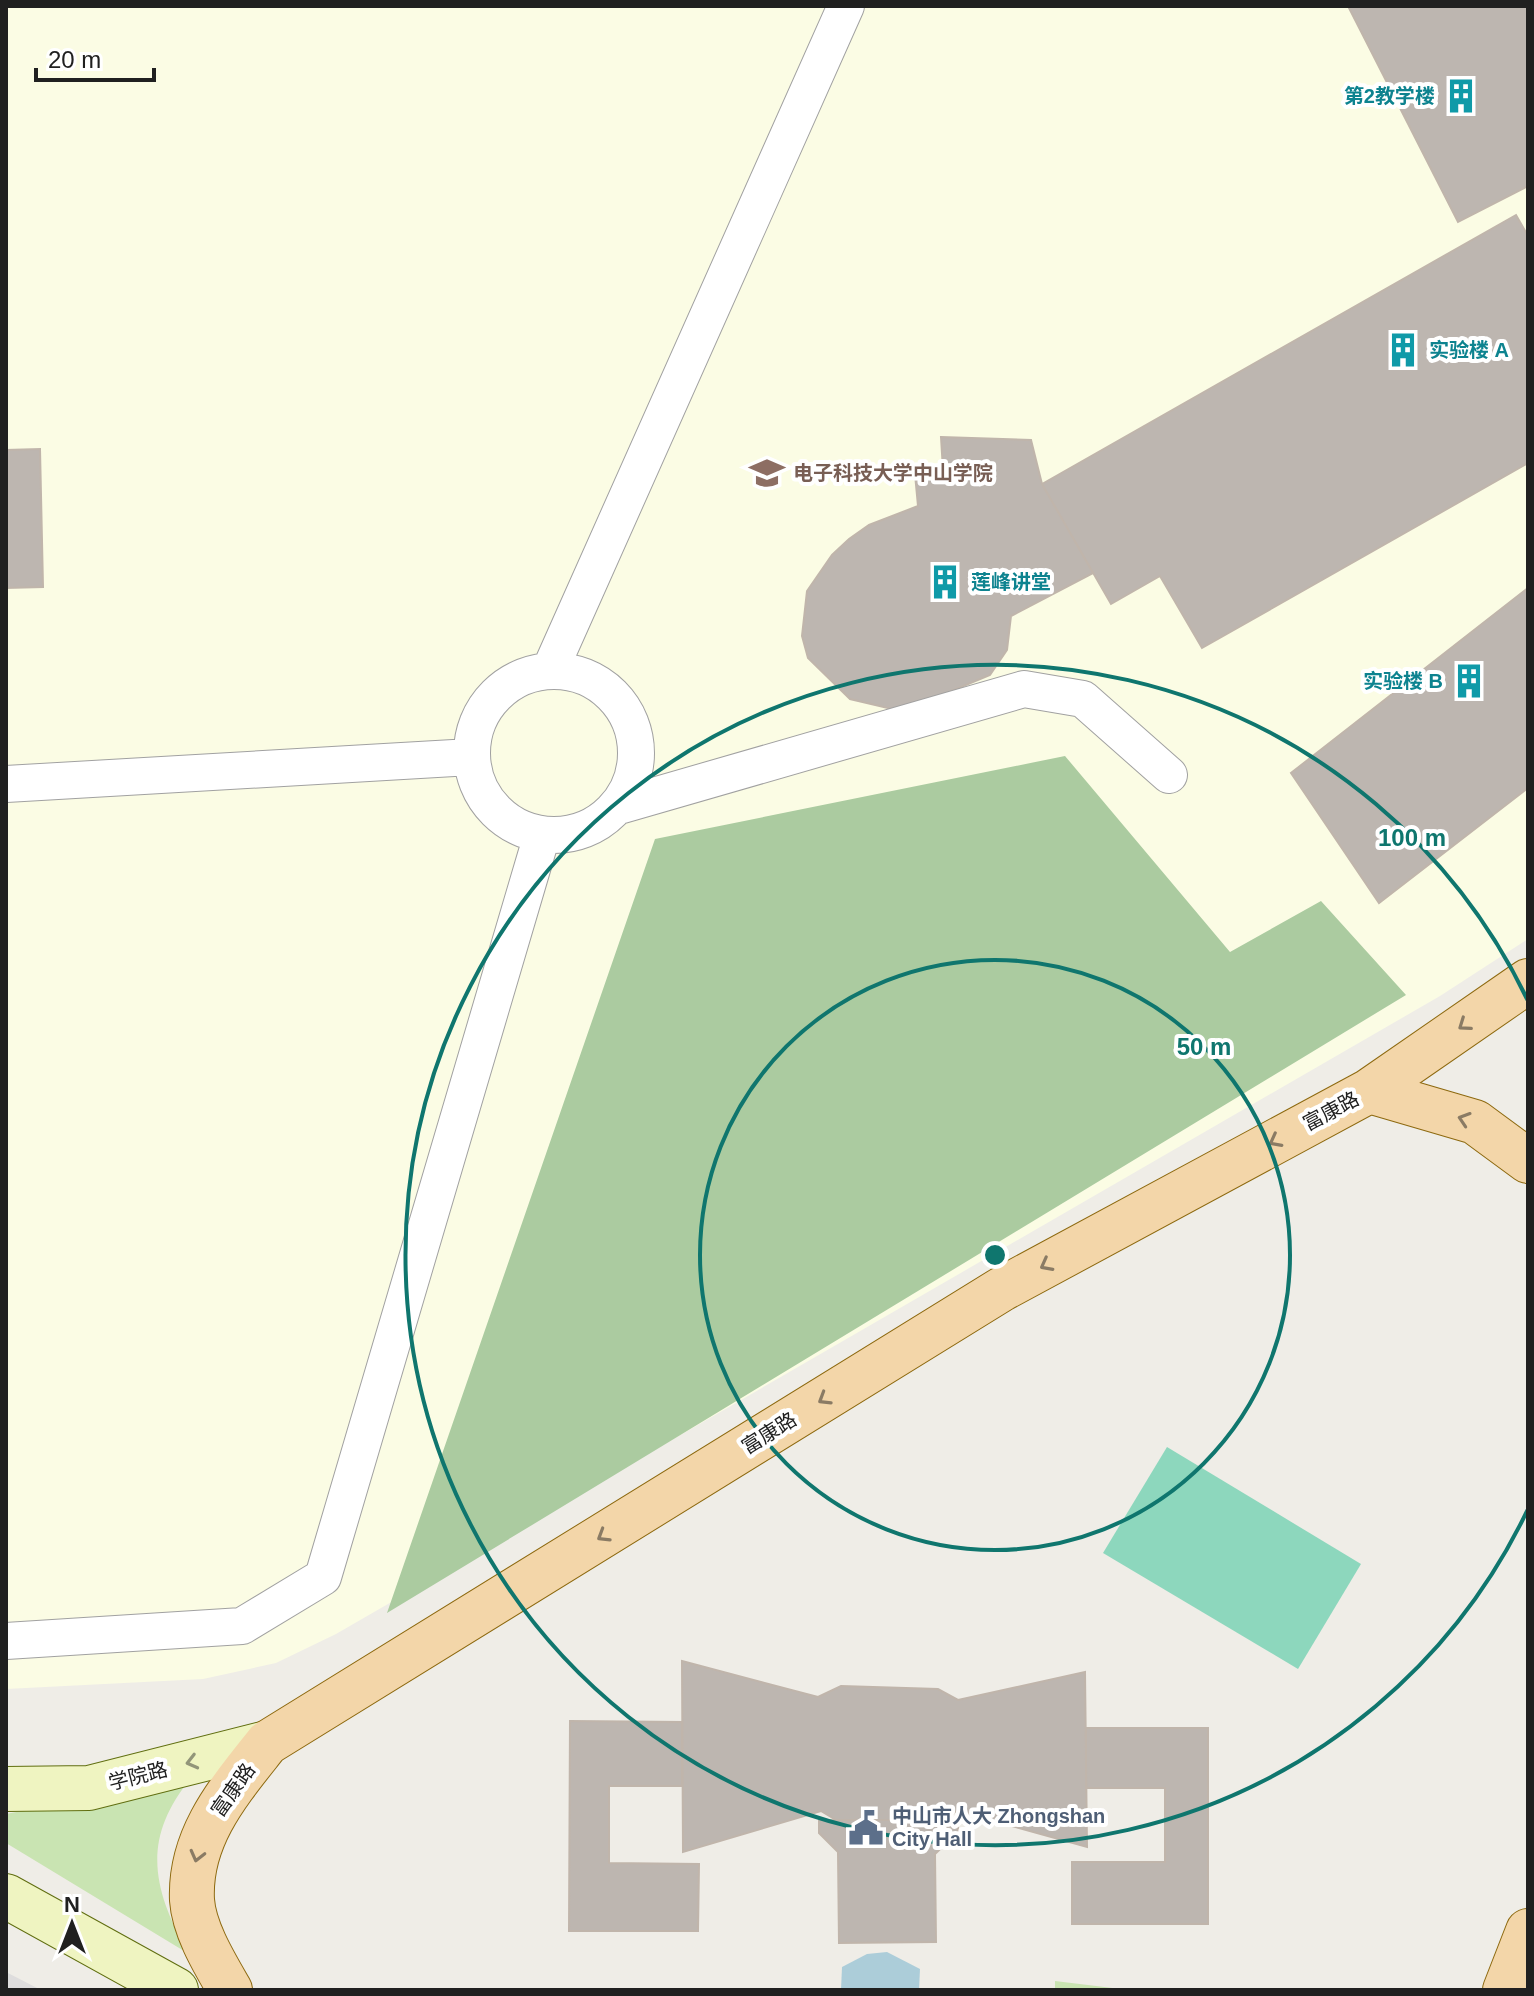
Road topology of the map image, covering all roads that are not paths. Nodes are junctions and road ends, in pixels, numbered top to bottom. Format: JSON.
{"nodes":[{"id":1,"x":846,"y":6,"type":"edge"},
{"id":2,"x":550,"y":670,"type":"junction"},
{"id":3,"x":471,"y":757,"type":"junction"},
{"id":4,"x":1169,"y":775,"type":"dead end"},
{"id":5,"x":6,"y":784,"type":"edge"},
{"id":6,"x":619,"y":806,"type":"junction"},
{"id":7,"x":542,"y":835,"type":"junction"},
{"id":8,"x":1528,"y":981,"type":"edge"},
{"id":9,"x":1369,"y":1091,"type":"junction"},
{"id":10,"x":1528,"y":1161,"type":"edge"},
{"id":11,"x":6,"y":1641,"type":"edge"},
{"id":12,"x":267,"y":1743,"type":"junction"},
{"id":13,"x":6,"y":1789,"type":"edge"},
{"id":14,"x":6,"y":1896,"type":"edge"},
{"id":15,"x":1528,"y":1931,"type":"edge"},
{"id":16,"x":1508,"y":1989,"type":"edge"},
{"id":17,"x":176,"y":1990,"type":"edge"},
{"id":18,"x":230,"y":1990,"type":"edge"}],
"edges":[{"from":1,"to":2,"type":"street"},
{"from":2,"to":3,"type":"street"},
{"from":2,"to":6,"type":"street"},
{"from":3,"to":5,"type":"street"},
{"from":3,"to":7,"type":"street"},
{"from":4,"to":6,"type":"street"},
{"from":6,"to":7,"type":"street"},
{"from":7,"to":11,"type":"street"},
{"from":8,"to":9,"type":"main road","one_way":true},
{"from":10,"to":9,"type":"main road","name":"富康路","one_way":true},
{"from":9,"to":12,"type":"main road","name":"富康路","one_way":true},
{"from":12,"to":13,"type":"main road","name":"学院路","one_way":true},
{"from":12,"to":18,"type":"main road","name":"富康路","one_way":true},
{"from":14,"to":17,"type":"main road"},
{"from":15,"to":16,"type":"main road"}]}
